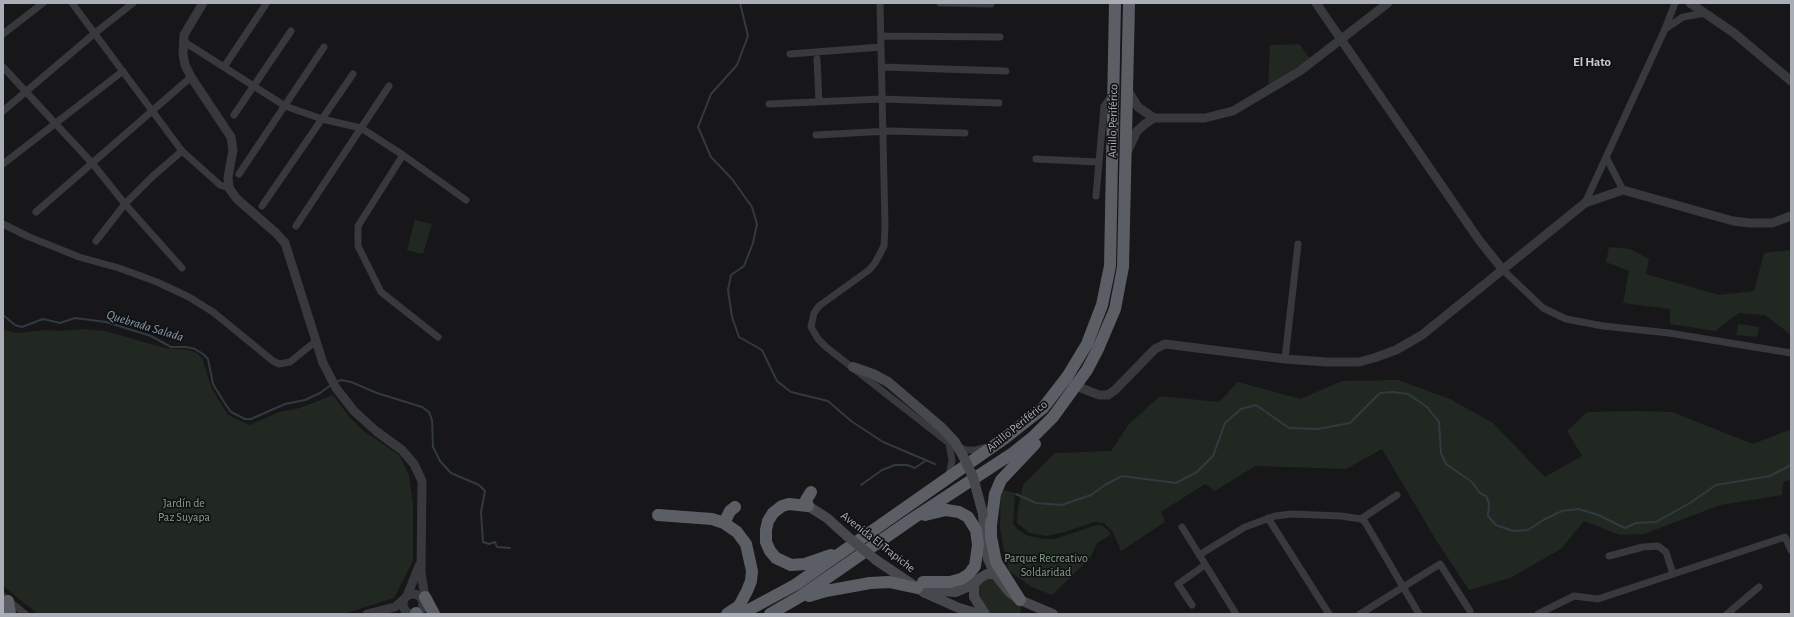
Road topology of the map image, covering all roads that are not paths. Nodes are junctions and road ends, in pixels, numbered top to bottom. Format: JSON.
{"nodes":[{"id":1,"x":43,"y":3,"type":"edge"},
{"id":2,"x":72,"y":3,"type":"edge"},
{"id":3,"x":133,"y":3,"type":"edge"},
{"id":4,"x":203,"y":3,"type":"edge"},
{"id":5,"x":880,"y":3,"type":"edge"},
{"id":6,"x":940,"y":3,"type":"edge"},
{"id":7,"x":1115,"y":3,"type":"edge"},
{"id":8,"x":1129,"y":3,"type":"edge"},
{"id":9,"x":1316,"y":3,"type":"edge"},
{"id":10,"x":1388,"y":3,"type":"edge"},
{"id":11,"x":1675,"y":3,"type":"edge"},
{"id":12,"x":1690,"y":3,"type":"edge"},
{"id":13,"x":266,"y":4,"type":"edge"},
{"id":14,"x":991,"y":4,"type":"edge"},
{"id":15,"x":1705,"y":13,"type":"junction"},
{"id":16,"x":1665,"y":29,"type":"junction"},
{"id":17,"x":291,"y":31,"type":"dead end"},
{"id":18,"x":95,"y":33,"type":"junction"},
{"id":19,"x":3,"y":34,"type":"edge"},
{"id":20,"x":881,"y":36,"type":"junction"},
{"id":21,"x":1000,"y":37,"type":"dead end"},
{"id":22,"x":1342,"y":39,"type":"junction"},
{"id":23,"x":183,"y":40,"type":"junction"},
{"id":24,"x":324,"y":47,"type":"dead end"},
{"id":25,"x":881,"y":47,"type":"junction"},
{"id":26,"x":198,"y":51,"type":"junction"},
{"id":27,"x":183,"y":54,"type":"junction"},
{"id":28,"x":790,"y":54,"type":"dead end"},
{"id":29,"x":817,"y":59,"type":"dead end"},
{"id":30,"x":881,"y":66,"type":"junction"},
{"id":31,"x":3,"y":67,"type":"edge"},
{"id":32,"x":224,"y":67,"type":"junction"},
{"id":33,"x":123,"y":71,"type":"junction"},
{"id":34,"x":1006,"y":71,"type":"dead end"},
{"id":35,"x":353,"y":74,"type":"dead end"},
{"id":36,"x":191,"y":77,"type":"junction"},
{"id":37,"x":1791,"y":80,"type":"edge"},
{"id":38,"x":253,"y":85,"type":"junction"},
{"id":39,"x":389,"y":86,"type":"dead end"},
{"id":40,"x":1128,"y":91,"type":"junction"},
{"id":41,"x":26,"y":92,"type":"junction"},
{"id":42,"x":1113,"y":93,"type":"junction"},
{"id":43,"x":881,"y":99,"type":"junction"},
{"id":44,"x":819,"y":101,"type":"junction"},
{"id":45,"x":999,"y":103,"type":"dead end"},
{"id":46,"x":769,"y":104,"type":"dead end"},
{"id":47,"x":285,"y":106,"type":"junction"},
{"id":48,"x":3,"y":111,"type":"edge"},
{"id":49,"x":153,"y":111,"type":"junction"},
{"id":50,"x":234,"y":116,"type":"dead end"},
{"id":51,"x":1154,"y":118,"type":"junction"},
{"id":52,"x":322,"y":119,"type":"junction"},
{"id":53,"x":55,"y":124,"type":"junction"},
{"id":54,"x":361,"y":128,"type":"junction"},
{"id":55,"x":883,"y":131,"type":"junction"},
{"id":56,"x":965,"y":133,"type":"dead end"},
{"id":57,"x":816,"y":135,"type":"dead end"},
{"id":58,"x":182,"y":151,"type":"junction"},
{"id":59,"x":403,"y":155,"type":"junction"},
{"id":60,"x":1606,"y":157,"type":"junction"},
{"id":61,"x":1036,"y":159,"type":"dead end"},
{"id":62,"x":1126,"y":161,"type":"junction"},
{"id":63,"x":1098,"y":162,"type":"junction"},
{"id":64,"x":92,"y":163,"type":"junction"},
{"id":65,"x":3,"y":164,"type":"edge"},
{"id":66,"x":239,"y":174,"type":"dead end"},
{"id":67,"x":229,"y":188,"type":"junction"},
{"id":68,"x":1623,"y":190,"type":"junction"},
{"id":69,"x":1096,"y":196,"type":"dead end"},
{"id":70,"x":466,"y":200,"type":"dead end"},
{"id":71,"x":1585,"y":203,"type":"junction"},
{"id":72,"x":125,"y":204,"type":"junction"},
{"id":73,"x":262,"y":206,"type":"dead end"},
{"id":74,"x":36,"y":212,"type":"dead end"},
{"id":75,"x":1791,"y":216,"type":"edge"},
{"id":76,"x":3,"y":224,"type":"edge"},
{"id":77,"x":296,"y":226,"type":"dead end"},
{"id":78,"x":96,"y":241,"type":"dead end"},
{"id":79,"x":1298,"y":244,"type":"dead end"},
{"id":80,"x":182,"y":268,"type":"dead end"},
{"id":81,"x":1503,"y":270,"type":"junction"},
{"id":82,"x":438,"y":336,"type":"dead end"},
{"id":83,"x":316,"y":340,"type":"junction"},
{"id":84,"x":1791,"y":353,"type":"edge"},
{"id":85,"x":1285,"y":359,"type":"junction"},
{"id":86,"x":853,"y":367,"type":"junction"},
{"id":87,"x":1073,"y":391,"type":"junction"},
{"id":88,"x":949,"y":443,"type":"junction"},
{"id":89,"x":996,"y":445,"type":"junction"},
{"id":90,"x":948,"y":478,"type":"junction"},
{"id":91,"x":811,"y":492,"type":"dead end"},
{"id":92,"x":1397,"y":495,"type":"dead end"},
{"id":93,"x":808,"y":506,"type":"junction"},
{"id":94,"x":735,"y":507,"type":"dead end"},
{"id":95,"x":658,"y":515,"type":"dead end"},
{"id":96,"x":1268,"y":518,"type":"junction"},
{"id":97,"x":1361,"y":519,"type":"junction"},
{"id":98,"x":912,"y":520,"type":"junction"},
{"id":99,"x":724,"y":523,"type":"junction"},
{"id":100,"x":1182,"y":527,"type":"dead end"},
{"id":101,"x":1788,"y":537,"type":"edge"},
{"id":102,"x":845,"y":550,"type":"junction"},
{"id":103,"x":1791,"y":550,"type":"edge"},
{"id":104,"x":1199,"y":555,"type":"junction"},
{"id":105,"x":1609,"y":556,"type":"dead end"},
{"id":106,"x":421,"y":561,"type":"junction"},
{"id":107,"x":1205,"y":565,"type":"junction"},
{"id":108,"x":995,"y":574,"type":"junction"},
{"id":109,"x":1673,"y":574,"type":"junction"},
{"id":110,"x":974,"y":584,"type":"junction"},
{"id":111,"x":920,"y":585,"type":"junction"},
{"id":112,"x":412,"y":586,"type":"junction"},
{"id":113,"x":1403,"y":587,"type":"junction"},
{"id":114,"x":1759,"y":587,"type":"dead end"},
{"id":115,"x":424,"y":596,"type":"junction"},
{"id":116,"x":405,"y":598,"type":"junction"},
{"id":117,"x":5,"y":599,"type":"edge"},
{"id":118,"x":792,"y":602,"type":"junction"},
{"id":119,"x":1192,"y":604,"type":"dead end"},
{"id":120,"x":1024,"y":606,"type":"edge"},
{"id":121,"x":1470,"y":611,"type":"dead end"},
{"id":122,"x":414,"y":613,"type":"edge"},
{"id":123,"x":10,"y":614,"type":"edge"},
{"id":124,"x":25,"y":614,"type":"edge"},
{"id":125,"x":368,"y":614,"type":"edge"},
{"id":126,"x":386,"y":614,"type":"edge"},
{"id":127,"x":434,"y":614,"type":"edge"},
{"id":128,"x":727,"y":614,"type":"edge"},
{"id":129,"x":741,"y":614,"type":"edge"},
{"id":130,"x":770,"y":614,"type":"edge"},
{"id":131,"x":979,"y":614,"type":"edge"},
{"id":132,"x":985,"y":614,"type":"edge"},
{"id":133,"x":1053,"y":614,"type":"edge"},
{"id":134,"x":1236,"y":614,"type":"edge"},
{"id":135,"x":1329,"y":614,"type":"edge"},
{"id":136,"x":1360,"y":614,"type":"edge"},
{"id":137,"x":1419,"y":614,"type":"edge"},
{"id":138,"x":1538,"y":614,"type":"edge"},
{"id":139,"x":1727,"y":614,"type":"edge"}],
"edges":[{"from":1,"to":19,"type":"street"},
{"from":2,"to":18,"type":"street"},
{"from":3,"to":18,"type":"street"},
{"from":4,"to":23,"type":"street"},
{"from":5,"to":20,"type":"street"},
{"from":6,"to":14,"type":"street"},
{"from":7,"to":42,"type":"highway","name":"Anillo Periférico"},
{"from":8,"to":40,"type":"highway","name":"Anillo Periférico"},
{"from":9,"to":22,"type":"street"},
{"from":10,"to":22,"type":"street"},
{"from":11,"to":16,"type":"street"},
{"from":12,"to":15,"type":"street"},
{"from":13,"to":32,"type":"street"},
{"from":15,"to":16,"type":"street"},
{"from":15,"to":37,"type":"street"},
{"from":16,"to":60,"type":"street"},
{"from":17,"to":38,"type":"street"},
{"from":18,"to":33,"type":"street"},
{"from":18,"to":41,"type":"street"},
{"from":20,"to":21,"type":"street"},
{"from":20,"to":25,"type":"street"},
{"from":22,"to":51,"type":"street"},
{"from":22,"to":81,"type":"street"},
{"from":23,"to":26,"type":"street"},
{"from":23,"to":27,"type":"street"},
{"from":24,"to":47,"type":"street"},
{"from":25,"to":28,"type":"street"},
{"from":25,"to":30,"type":"street"},
{"from":26,"to":27,"type":"street"},
{"from":26,"to":32,"type":"street"},
{"from":27,"to":36,"type":"street"},
{"from":29,"to":44,"type":"street"},
{"from":30,"to":34,"type":"street"},
{"from":30,"to":43,"type":"street"},
{"from":31,"to":41,"type":"street"},
{"from":32,"to":38,"type":"street"},
{"from":33,"to":49,"type":"street"},
{"from":33,"to":53,"type":"street"},
{"from":35,"to":52,"type":"street"},
{"from":36,"to":49,"type":"street"},
{"from":36,"to":67,"type":"street"},
{"from":38,"to":47,"type":"street"},
{"from":38,"to":50,"type":"street"},
{"from":39,"to":54,"type":"street"},
{"from":40,"to":51,"type":"street"},
{"from":40,"to":62,"type":"highway","name":"Anillo Periférico"},
{"from":41,"to":48,"type":"street"},
{"from":41,"to":53,"type":"street"},
{"from":42,"to":63,"type":"street"},
{"from":42,"to":89,"type":"highway","name":"Anillo Periférico"},
{"from":43,"to":44,"type":"street"},
{"from":43,"to":45,"type":"street"},
{"from":43,"to":55,"type":"street"},
{"from":44,"to":46,"type":"street"},
{"from":47,"to":52,"type":"street"},
{"from":47,"to":66,"type":"street"},
{"from":49,"to":58,"type":"street"},
{"from":49,"to":64,"type":"street"},
{"from":51,"to":62,"type":"street"},
{"from":52,"to":54,"type":"street"},
{"from":52,"to":73,"type":"street"},
{"from":53,"to":64,"type":"street"},
{"from":53,"to":65,"type":"street"},
{"from":54,"to":59,"type":"street"},
{"from":54,"to":77,"type":"street"},
{"from":55,"to":56,"type":"street"},
{"from":55,"to":57,"type":"street"},
{"from":55,"to":86,"type":"street"},
{"from":58,"to":67,"type":"street"},
{"from":58,"to":72,"type":"street"},
{"from":59,"to":70,"type":"street"},
{"from":59,"to":82,"type":"street"},
{"from":60,"to":68,"type":"street"},
{"from":60,"to":71,"type":"street"},
{"from":61,"to":63,"type":"street"},
{"from":62,"to":87,"type":"highway","name":"Anillo Periférico"},
{"from":63,"to":69,"type":"street"},
{"from":64,"to":72,"type":"street"},
{"from":64,"to":74,"type":"street"},
{"from":67,"to":83,"type":"street"},
{"from":68,"to":71,"type":"street"},
{"from":68,"to":75,"type":"street"},
{"from":71,"to":81,"type":"street"},
{"from":72,"to":78,"type":"street"},
{"from":72,"to":80,"type":"street"},
{"from":76,"to":83,"type":"street"},
{"from":79,"to":85,"type":"street"},
{"from":81,"to":84,"type":"street"},
{"from":81,"to":85,"type":"street"},
{"from":83,"to":106,"type":"street"},
{"from":85,"to":87,"type":"street"},
{"from":86,"to":88,"type":"street"},
{"from":86,"to":108,"type":"main road","bridge":true},
{"from":87,"to":98,"type":"highway","name":"Anillo Periférico"},
{"from":87,"to":120,"type":"highway"},
{"from":88,"to":89,"type":"street"},
{"from":88,"to":90,"type":"street"},
{"from":89,"to":90,"type":"highway","name":"Anillo Periférico"},
{"from":90,"to":102,"type":"highway","name":"Anillo Periférico"},
{"from":91,"to":93,"type":"highway"},
{"from":92,"to":97,"type":"street"},
{"from":93,"to":102,"type":"highway"},
{"from":93,"to":111,"type":"main road","name":"Avenida El Trapiche","bridge":true},
{"from":94,"to":99,"type":"highway"},
{"from":95,"to":99,"type":"highway"},
{"from":96,"to":97,"type":"street"},
{"from":96,"to":104,"type":"street"},
{"from":96,"to":135,"type":"street"},
{"from":97,"to":113,"type":"street"},
{"from":98,"to":111,"type":"highway"},
{"from":98,"to":118,"type":"highway","name":"Anillo Periférico"},
{"from":99,"to":128,"type":"highway"},
{"from":100,"to":104,"type":"street"},
{"from":101,"to":103,"type":"street"},
{"from":101,"to":109,"type":"street"},
{"from":102,"to":129,"type":"highway","name":"Anillo Periférico"},
{"from":104,"to":107,"type":"street"},
{"from":105,"to":109,"type":"street"},
{"from":106,"to":112,"type":"street"},
{"from":106,"to":115,"type":"street"},
{"from":107,"to":119,"type":"street"},
{"from":107,"to":134,"type":"street"},
{"from":108,"to":110,"type":"main road"},
{"from":108,"to":120,"type":"main road"},
{"from":109,"to":138,"type":"street"},
{"from":110,"to":111,"type":"main road"},
{"from":110,"to":132,"type":"main road"},
{"from":111,"to":118,"type":"highway"},
{"from":111,"to":131,"type":"main road","name":"Avenida El Trapiche"},
{"from":112,"to":115,"type":"street"},
{"from":112,"to":116,"type":"street"},
{"from":113,"to":121,"type":"street"},
{"from":113,"to":136,"type":"street"},
{"from":113,"to":137,"type":"street"},
{"from":114,"to":139,"type":"street"},
{"from":115,"to":116,"type":"street"},
{"from":115,"to":122,"type":"street"},
{"from":115,"to":127,"type":"highway"},
{"from":116,"to":122,"type":"street"},
{"from":116,"to":125,"type":"street"},
{"from":117,"to":123,"type":"highway"},
{"from":117,"to":124,"type":"street"},
{"from":118,"to":130,"type":"highway","name":"Anillo Periférico"},
{"from":120,"to":133,"type":"main road"},
{"from":122,"to":126,"type":"street"}]}
